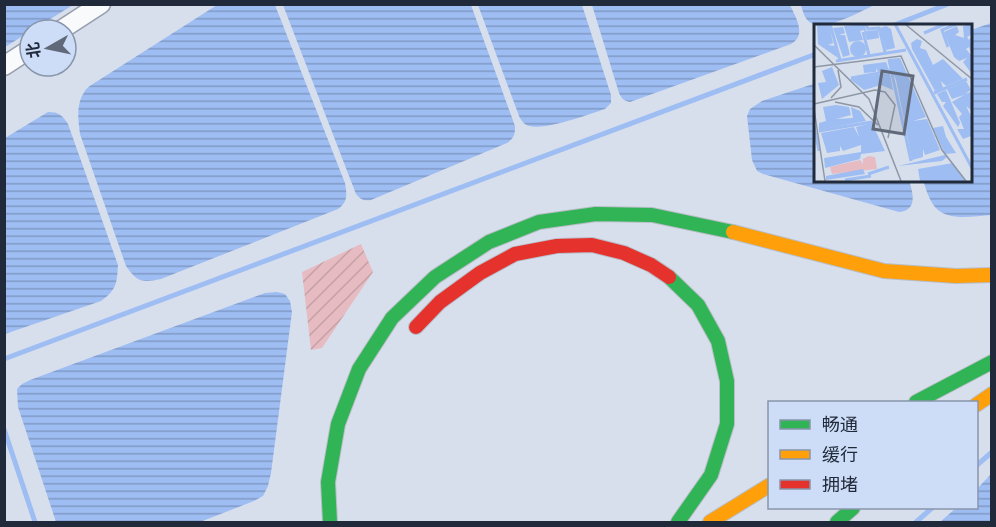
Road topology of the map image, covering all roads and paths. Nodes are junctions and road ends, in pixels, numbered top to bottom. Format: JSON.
{"nodes":[{"id":1,"x":101,"y":4,"type":"edge"},
{"id":2,"x":78,"y":19,"type":"edge"},
{"id":3,"x":18,"y":57,"type":"edge"},
{"id":4,"x":4,"y":66,"type":"edge"},
{"id":5,"x":992,"y":275,"type":"edge"},
{"id":6,"x":410,"y":333,"type":"dead end"},
{"id":7,"x":992,"y":362,"type":"edge"},
{"id":8,"x":992,"y":382,"type":"edge"},
{"id":9,"x":992,"y":394,"type":"edge"},
{"id":10,"x":974,"y":399,"type":"edge"},
{"id":11,"x":918,"y":401,"type":"edge"},
{"id":12,"x":768,"y":486,"type":"edge"},
{"id":13,"x":768,"y":502,"type":"edge"},
{"id":14,"x":851,"y":509,"type":"edge"},
{"id":15,"x":330,"y":522,"type":"edge"},
{"id":16,"x":678,"y":522,"type":"edge"},
{"id":17,"x":710,"y":522,"type":"edge"},
{"id":18,"x":734,"y":522,"type":"edge"},
{"id":19,"x":837,"y":522,"type":"edge"}],
"edges":[{"from":1,"to":2,"type":"street"},
{"from":3,"to":4,"type":"street"},
{"from":5,"to":15,"type":"highway"},
{"from":6,"to":16,"type":"highway"},
{"from":7,"to":11,"type":"highway"},
{"from":8,"to":10,"type":"highway"},
{"from":9,"to":10,"type":"highway"},
{"from":12,"to":17,"type":"highway"},
{"from":13,"to":18,"type":"highway"},
{"from":14,"to":19,"type":"highway"}]}
